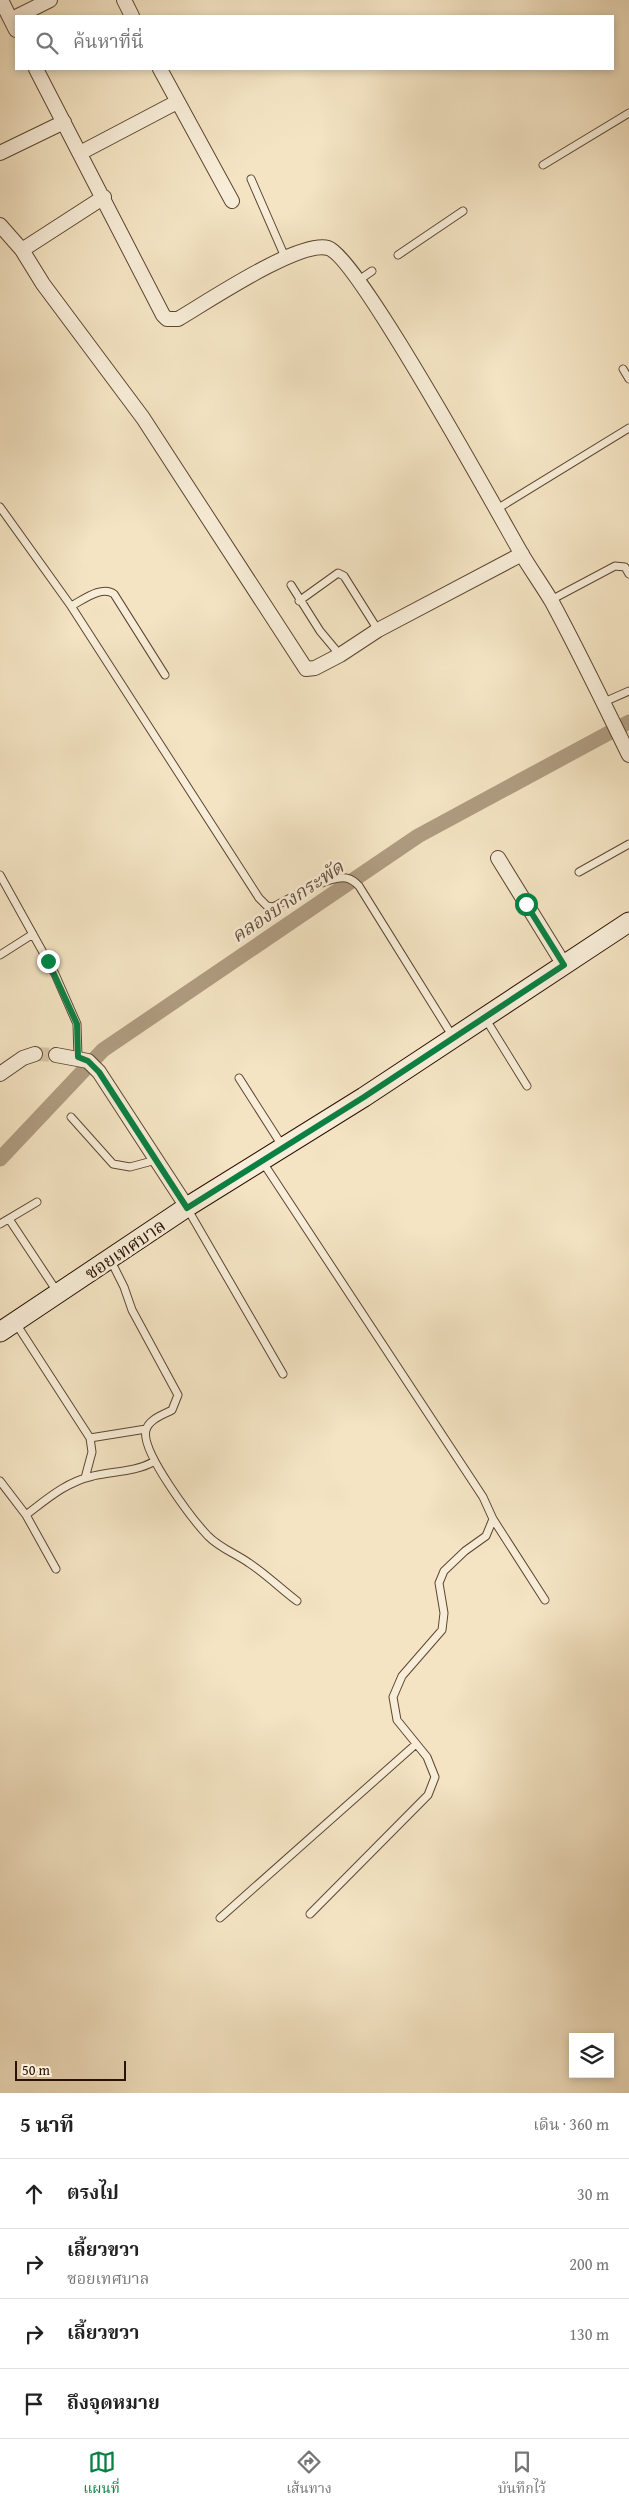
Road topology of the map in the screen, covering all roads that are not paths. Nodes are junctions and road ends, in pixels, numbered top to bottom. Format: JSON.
{"nodes":[{"id":1,"x":1,"y":0,"type":"edge"},
{"id":2,"x":50,"y":0,"type":"edge"},
{"id":3,"x":124,"y":0,"type":"edge"},
{"id":4,"x":24,"y":15,"type":"edge"},
{"id":5,"x":132,"y":15,"type":"edge"},
{"id":6,"x":12,"y":22,"type":"edge"},
{"id":7,"x":37,"y":70,"type":"edge"},
{"id":8,"x":161,"y":70,"type":"edge"},
{"id":9,"x":177,"y":102,"type":"junction"},
{"id":10,"x":629,"y":113,"type":"edge"},
{"id":11,"x":64,"y":122,"type":"junction"},
{"id":12,"x":0,"y":153,"type":"edge"},
{"id":13,"x":80,"y":153,"type":"junction"},
{"id":14,"x":543,"y":165,"type":"dead end"},
{"id":15,"x":251,"y":179,"type":"dead end"},
{"id":16,"x":104,"y":197,"type":"junction"},
{"id":17,"x":232,"y":201,"type":"dead end"},
{"id":18,"x":463,"y":211,"type":"dead end"},
{"id":19,"x":0,"y":225,"type":"edge"},
{"id":20,"x":22,"y":250,"type":"junction"},
{"id":21,"x":398,"y":255,"type":"dead end"},
{"id":22,"x":285,"y":257,"type":"junction"},
{"id":23,"x":372,"y":271,"type":"dead end"},
{"id":24,"x":359,"y":280,"type":"junction"},
{"id":25,"x":623,"y":369,"type":"dead end"},
{"id":26,"x":629,"y":379,"type":"edge"},
{"id":27,"x":629,"y":428,"type":"edge"},
{"id":28,"x":0,"y":507,"type":"edge"},
{"id":29,"x":497,"y":510,"type":"junction"},
{"id":30,"x":522,"y":554,"type":"junction"},
{"id":31,"x":629,"y":574,"type":"edge"},
{"id":32,"x":291,"y":585,"type":"dead end"},
{"id":33,"x":299,"y":600,"type":"junction"},
{"id":34,"x":551,"y":600,"type":"junction"},
{"id":35,"x":71,"y":606,"type":"junction"},
{"id":36,"x":378,"y":630,"type":"junction"},
{"id":37,"x":340,"y":655,"type":"junction"},
{"id":38,"x":165,"y":675,"type":"dead end"},
{"id":39,"x":629,"y":691,"type":"edge"},
{"id":40,"x":604,"y":702,"type":"junction"},
{"id":41,"x":629,"y":756,"type":"edge"},
{"id":42,"x":629,"y":844,"type":"edge"},
{"id":43,"x":498,"y":858,"type":"dead end"},
{"id":44,"x":579,"y":872,"type":"dead end"},
{"id":45,"x":0,"y":875,"type":"edge"},
{"id":46,"x":629,"y":922,"type":"edge"},
{"id":47,"x":33,"y":934,"type":"junction"},
{"id":48,"x":0,"y":955,"type":"edge"},
{"id":49,"x":564,"y":965,"type":"junction"},
{"id":50,"x":485,"y":1018,"type":"junction"},
{"id":51,"x":454,"y":1038,"type":"junction"},
{"id":52,"x":35,"y":1054,"type":"tunnel mouth"},
{"id":53,"x":56,"y":1055,"type":"tunnel mouth"},
{"id":54,"x":83,"y":1059,"type":"junction"},
{"id":55,"x":1,"y":1071,"type":"edge"},
{"id":56,"x":239,"y":1078,"type":"dead end"},
{"id":57,"x":527,"y":1086,"type":"dead end"},
{"id":58,"x":72,"y":1117,"type":"dead end"},
{"id":59,"x":284,"y":1147,"type":"junction"},
{"id":60,"x":156,"y":1160,"type":"junction"},
{"id":61,"x":261,"y":1161,"type":"junction"},
{"id":62,"x":37,"y":1202,"type":"dead end"},
{"id":63,"x":187,"y":1208,"type":"junction"},
{"id":64,"x":9,"y":1218,"type":"junction"},
{"id":65,"x":0,"y":1224,"type":"edge"},
{"id":66,"x":110,"y":1259,"type":"junction"},
{"id":67,"x":58,"y":1293,"type":"junction"},
{"id":68,"x":8,"y":1327,"type":"edge"},
{"id":69,"x":283,"y":1374,"type":"dead end"},
{"id":70,"x":146,"y":1429,"type":"junction"},
{"id":71,"x":90,"y":1438,"type":"junction"},
{"id":72,"x":153,"y":1462,"type":"junction"},
{"id":73,"x":85,"y":1478,"type":"junction"},
{"id":74,"x":0,"y":1481,"type":"edge"},
{"id":75,"x":26,"y":1515,"type":"junction"},
{"id":76,"x":493,"y":1519,"type":"junction"},
{"id":77,"x":56,"y":1569,"type":"dead end"},
{"id":78,"x":545,"y":1600,"type":"dead end"},
{"id":79,"x":297,"y":1601,"type":"dead end"},
{"id":80,"x":416,"y":1744,"type":"junction"},
{"id":81,"x":310,"y":1914,"type":"dead end"},
{"id":82,"x":220,"y":1918,"type":"dead end"}],
"edges":[{"from":1,"to":6,"type":"street"},
{"from":2,"to":4,"type":"street"},
{"from":3,"to":5,"type":"street"},
{"from":7,"to":11,"type":"street"},
{"from":8,"to":9,"type":"street"},
{"from":9,"to":13,"type":"street"},
{"from":9,"to":17,"type":"street"},
{"from":10,"to":14,"type":"lane"},
{"from":11,"to":12,"type":"street"},
{"from":11,"to":13,"type":"street"},
{"from":13,"to":16,"type":"street"},
{"from":15,"to":22,"type":"lane"},
{"from":16,"to":20,"type":"street"},
{"from":16,"to":22,"type":"street"},
{"from":18,"to":21,"type":"lane"},
{"from":19,"to":20,"type":"street"},
{"from":20,"to":37,"type":"street"},
{"from":22,"to":24,"type":"street"},
{"from":23,"to":24,"type":"lane"},
{"from":24,"to":29,"type":"street"},
{"from":25,"to":26,"type":"lane"},
{"from":27,"to":29,"type":"lane"},
{"from":28,"to":35,"type":"lane"},
{"from":29,"to":30,"type":"street"},
{"from":30,"to":34,"type":"street"},
{"from":30,"to":36,"type":"street"},
{"from":31,"to":34,"type":"lane"},
{"from":32,"to":33,"type":"lane"},
{"from":33,"to":36,"type":"lane"},
{"from":33,"to":37,"type":"lane"},
{"from":34,"to":40,"type":"street"},
{"from":35,"to":38,"type":"lane"},
{"from":35,"to":51,"type":"lane"},
{"from":36,"to":37,"type":"street"},
{"from":39,"to":40,"type":"lane"},
{"from":40,"to":41,"type":"street"},
{"from":42,"to":44,"type":"lane"},
{"from":43,"to":49,"type":"street"},
{"from":45,"to":47,"type":"lane"},
{"from":46,"to":49,"type":"street","name":"ซอยเทศบาล"},
{"from":47,"to":48,"type":"lane"},
{"from":47,"to":54,"type":"lane"},
{"from":49,"to":50,"type":"street","name":"ซอยเทศบาล"},
{"from":50,"to":51,"type":"street","name":"ซอยเทศบาล"},
{"from":50,"to":57,"type":"lane"},
{"from":51,"to":59,"type":"street","name":"ซอยเทศบาล"},
{"from":52,"to":55,"type":"street"},
{"from":53,"to":54,"type":"street"},
{"from":54,"to":60,"type":"street"},
{"from":56,"to":59,"type":"lane"},
{"from":58,"to":60,"type":"lane"},
{"from":59,"to":61,"type":"street","name":"ซอยเทศบาล"},
{"from":60,"to":63,"type":"street"},
{"from":61,"to":63,"type":"street","name":"ซอยเทศบาล"},
{"from":61,"to":76,"type":"lane"},
{"from":62,"to":64,"type":"lane"},
{"from":63,"to":66,"type":"street","name":"ซอยเทศบาล"},
{"from":63,"to":69,"type":"lane"},
{"from":64,"to":65,"type":"lane"},
{"from":64,"to":67,"type":"lane"},
{"from":66,"to":67,"type":"street","name":"ซอยเทศบาล"},
{"from":66,"to":70,"type":"lane"},
{"from":67,"to":68,"type":"street","name":"ซอยเทศบาล"},
{"from":68,"to":71,"type":"lane"},
{"from":70,"to":71,"type":"lane"},
{"from":70,"to":72,"type":"lane"},
{"from":71,"to":73,"type":"lane"},
{"from":72,"to":73,"type":"lane"},
{"from":72,"to":79,"type":"lane"},
{"from":73,"to":75,"type":"lane"},
{"from":74,"to":75,"type":"lane"},
{"from":75,"to":77,"type":"lane"},
{"from":76,"to":78,"type":"lane"},
{"from":76,"to":80,"type":"lane"},
{"from":80,"to":81,"type":"lane"},
{"from":80,"to":82,"type":"lane"}]}
